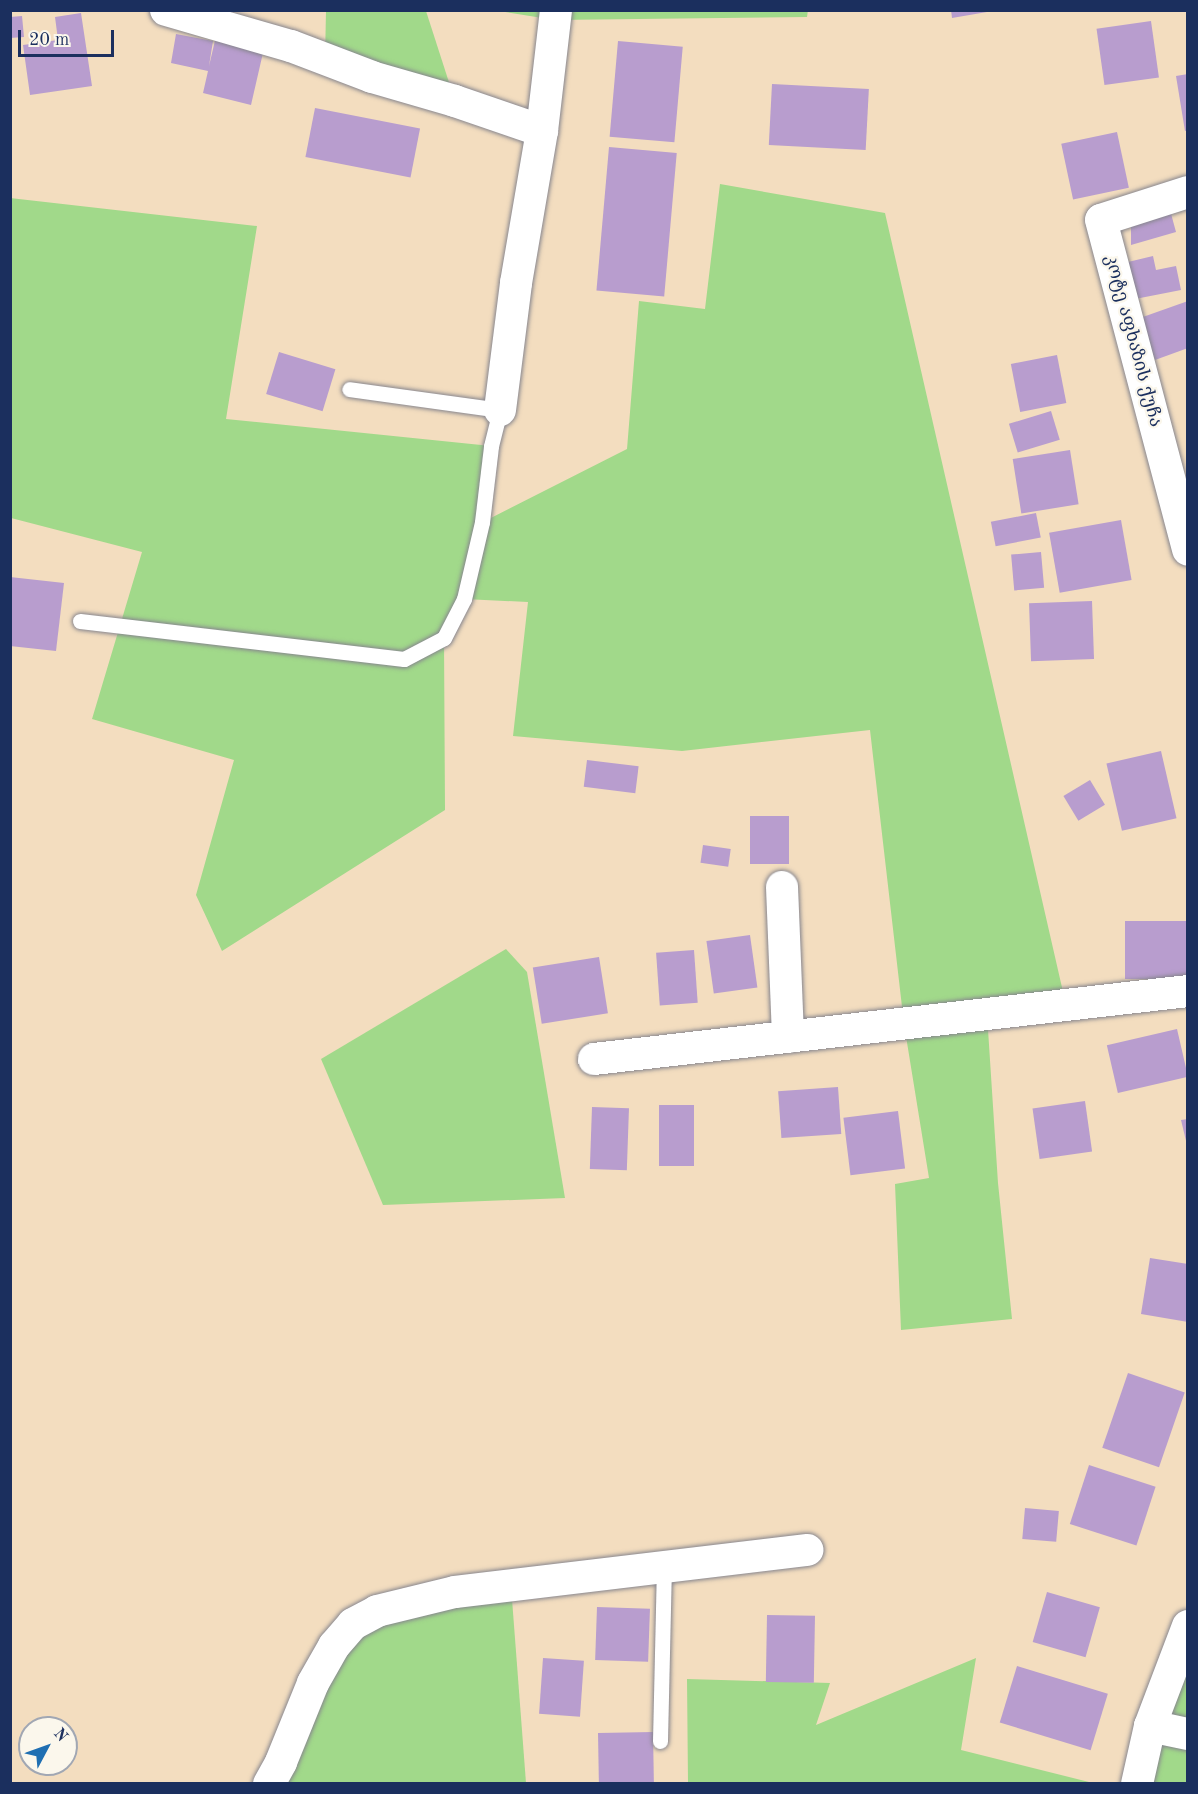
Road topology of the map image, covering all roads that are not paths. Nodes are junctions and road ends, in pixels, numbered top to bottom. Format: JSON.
{"nodes":[{"id":1,"x":166,"y":10,"type":"edge"},
{"id":2,"x":556,"y":10,"type":"edge"},
{"id":3,"x":542,"y":131,"type":"junction"},
{"id":4,"x":1188,"y":192,"type":"edge"},
{"id":5,"x":349,"y":389,"type":"dead end"},
{"id":6,"x":500,"y":410,"type":"junction"},
{"id":7,"x":1188,"y":550,"type":"edge"},
{"id":8,"x":80,"y":621,"type":"dead end"},
{"id":9,"x":782,"y":886,"type":"dead end"},
{"id":10,"x":1188,"y":991,"type":"edge"},
{"id":11,"x":788,"y":1037,"type":"junction"},
{"id":12,"x":594,"y":1059,"type":"dead end"},
{"id":13,"x":808,"y":1550,"type":"dead end"},
{"id":14,"x":664,"y":1567,"type":"junction"},
{"id":15,"x":1188,"y":1626,"type":"edge"},
{"id":16,"x":1150,"y":1726,"type":"junction"},
{"id":17,"x":1188,"y":1734,"type":"edge"},
{"id":18,"x":660,"y":1741,"type":"dead end"},
{"id":19,"x":269,"y":1784,"type":"edge"},
{"id":20,"x":1137,"y":1784,"type":"edge"}],
"edges":[{"from":1,"to":3,"type":"street"},
{"from":2,"to":3,"type":"street"},
{"from":3,"to":6,"type":"street"},
{"from":4,"to":7,"type":"street","name":"კოტე აფხაზის ქუჩა"},
{"from":5,"to":6,"type":"lane"},
{"from":6,"to":8,"type":"lane"},
{"from":9,"to":11,"type":"street"},
{"from":10,"to":11,"type":"street"},
{"from":11,"to":12,"type":"street"},
{"from":13,"to":14,"type":"street"},
{"from":14,"to":18,"type":"lane"},
{"from":14,"to":19,"type":"street"},
{"from":15,"to":16,"type":"street"},
{"from":16,"to":17,"type":"street"},
{"from":16,"to":20,"type":"street"}]}
